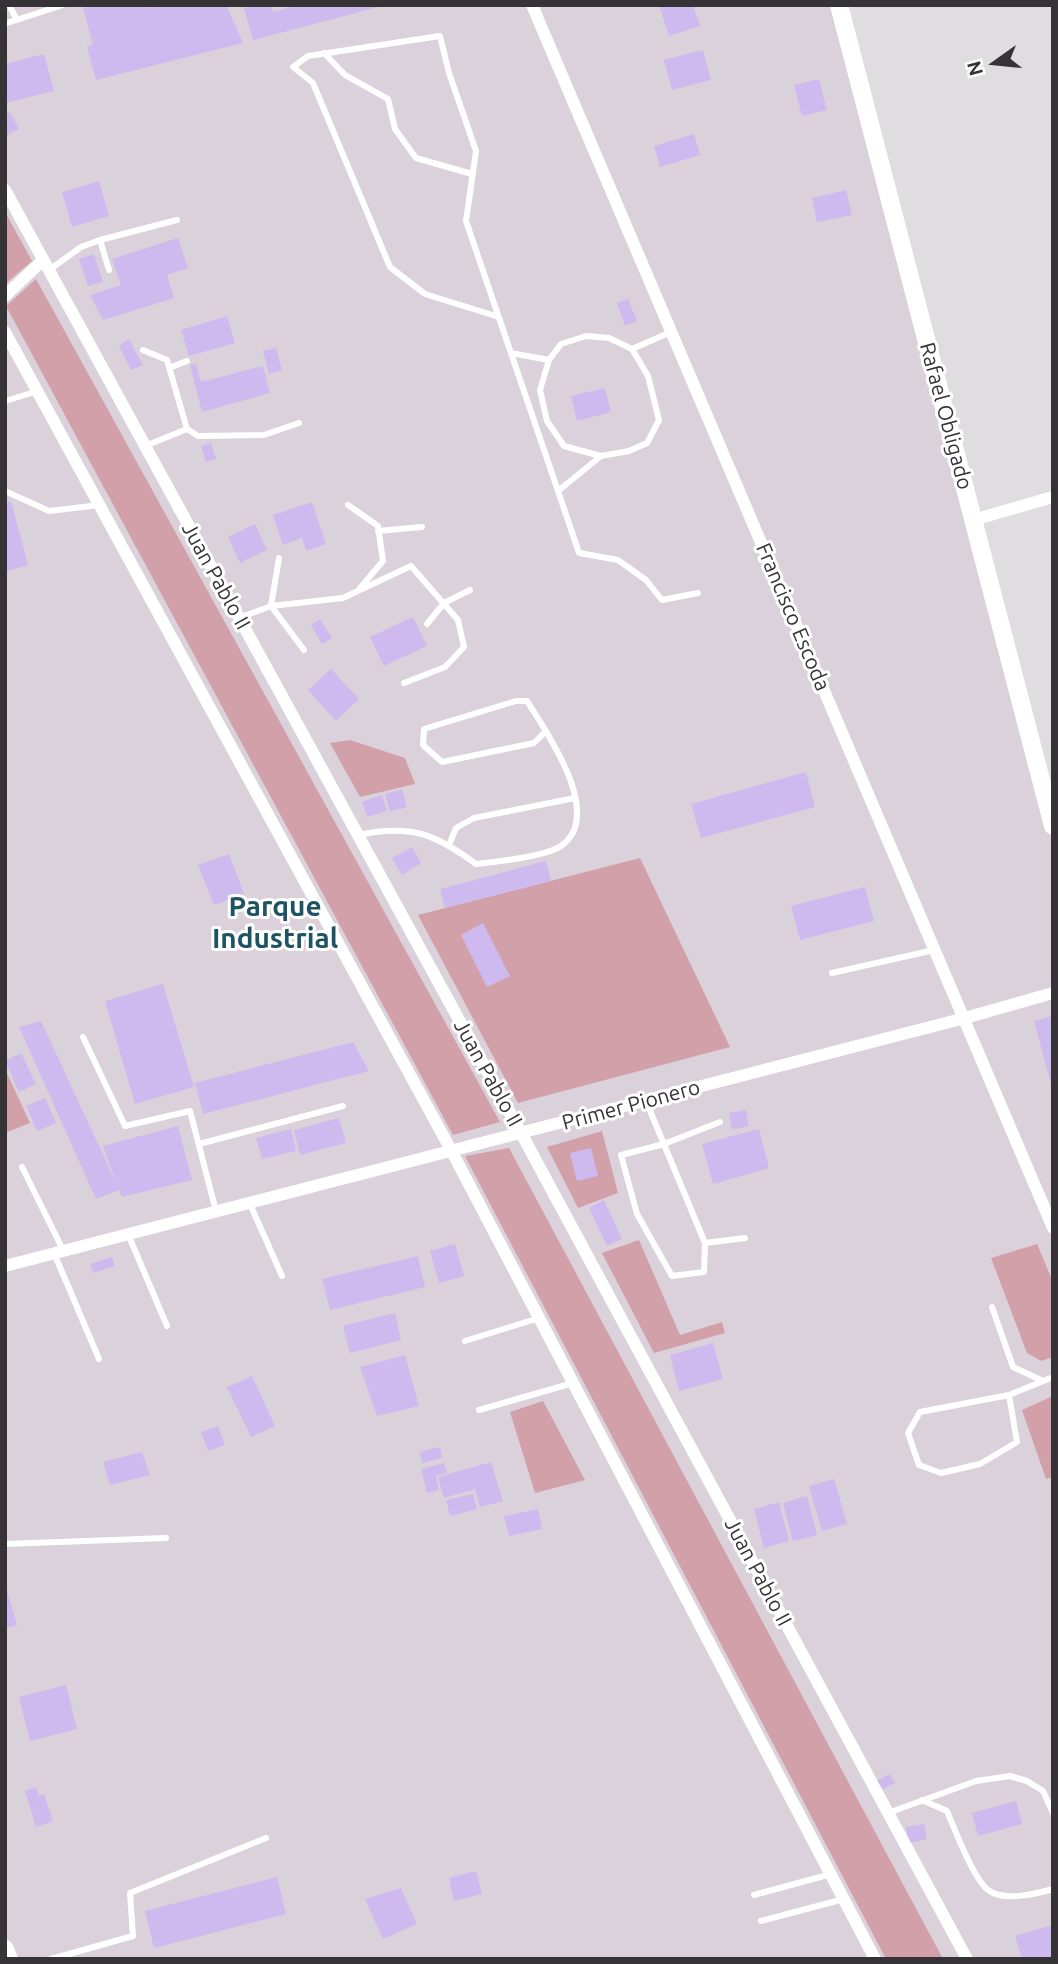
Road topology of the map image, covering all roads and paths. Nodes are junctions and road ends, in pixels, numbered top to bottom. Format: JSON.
{"nodes":[{"id":1,"x":9,"y":5,"type":"edge"},
{"id":2,"x":63,"y":5,"type":"edge"},
{"id":3,"x":532,"y":5,"type":"edge"},
{"id":4,"x":839,"y":5,"type":"edge"},
{"id":5,"x":17,"y":20,"type":"junction"},
{"id":6,"x":7,"y":23,"type":"dead end"},
{"id":7,"x":324,"y":53,"type":"junction"},
{"id":8,"x":472,"y":174,"type":"junction"},
{"id":9,"x":5,"y":190,"type":"edge"},
{"id":10,"x":177,"y":220,"type":"dead end"},
{"id":11,"x":100,"y":240,"type":"junction"},
{"id":12,"x":46,"y":265,"type":"junction"},
{"id":13,"x":109,"y":270,"type":"dead end"},
{"id":14,"x":5,"y":296,"type":"edge"},
{"id":15,"x":499,"y":317,"type":"junction"},
{"id":16,"x":5,"y":332,"type":"edge"},
{"id":17,"x":671,"y":332,"type":"junction"},
{"id":18,"x":632,"y":349,"type":"junction"},
{"id":19,"x":143,"y":350,"type":"dead end"},
{"id":20,"x":511,"y":354,"type":"junction"},
{"id":21,"x":549,"y":360,"type":"junction"},
{"id":22,"x":187,"y":361,"type":"dead end"},
{"id":23,"x":169,"y":368,"type":"junction"},
{"id":24,"x":38,"y":391,"type":"junction"},
{"id":25,"x":5,"y":401,"type":"edge"},
{"id":26,"x":299,"y":423,"type":"dead end"},
{"id":27,"x":187,"y":429,"type":"junction"},
{"id":28,"x":145,"y":446,"type":"junction"},
{"id":29,"x":601,"y":456,"type":"junction"},
{"id":30,"x":5,"y":491,"type":"edge"},
{"id":31,"x":558,"y":491,"type":"junction"},
{"id":32,"x":1053,"y":497,"type":"edge"},
{"id":33,"x":100,"y":505,"type":"junction"},
{"id":34,"x":348,"y":505,"type":"dead end"},
{"id":35,"x":973,"y":520,"type":"junction"},
{"id":36,"x":422,"y":527,"type":"dead end"},
{"id":37,"x":378,"y":531,"type":"junction"},
{"id":38,"x":279,"y":558,"type":"dead end"},
{"id":39,"x":470,"y":590,"type":"dead end"},
{"id":40,"x":356,"y":592,"type":"junction"},
{"id":41,"x":698,"y":593,"type":"dead end"},
{"id":42,"x":444,"y":603,"type":"junction"},
{"id":43,"x":271,"y":606,"type":"junction"},
{"id":44,"x":239,"y":618,"type":"junction"},
{"id":45,"x":427,"y":624,"type":"dead end"},
{"id":46,"x":304,"y":650,"type":"dead end"},
{"id":47,"x":404,"y":683,"type":"dead end"},
{"id":48,"x":546,"y":731,"type":"junction"},
{"id":49,"x":575,"y":798,"type":"junction"},
{"id":50,"x":1053,"y":826,"type":"edge"},
{"id":51,"x":358,"y":835,"type":"junction"},
{"id":52,"x":449,"y":845,"type":"junction"},
{"id":53,"x":935,"y":950,"type":"junction"},
{"id":54,"x":832,"y":973,"type":"dead end"},
{"id":55,"x":1053,"y":993,"type":"edge"},
{"id":56,"x":965,"y":1018,"type":"junction"},
{"id":57,"x":83,"y":1037,"type":"dead end"},
{"id":58,"x":646,"y":1101,"type":"junction"},
{"id":59,"x":343,"y":1107,"type":"dead end"},
{"id":60,"x":720,"y":1122,"type":"dead end"},
{"id":61,"x":521,"y":1133,"type":"junction"},
{"id":62,"x":664,"y":1143,"type":"junction"},
{"id":63,"x":199,"y":1144,"type":"junction"},
{"id":64,"x":451,"y":1150,"type":"junction"},
{"id":65,"x":22,"y":1167,"type":"dead end"},
{"id":66,"x":250,"y":1202,"type":"junction"},
{"id":67,"x":216,"y":1211,"type":"junction"},
{"id":68,"x":1053,"y":1228,"type":"edge"},
{"id":69,"x":128,"y":1234,"type":"junction"},
{"id":70,"x":745,"y":1238,"type":"dead end"},
{"id":71,"x":705,"y":1243,"type":"junction"},
{"id":72,"x":59,"y":1252,"type":"junction"},
{"id":73,"x":5,"y":1266,"type":"edge"},
{"id":74,"x":282,"y":1276,"type":"dead end"},
{"id":75,"x":992,"y":1307,"type":"dead end"},
{"id":76,"x":539,"y":1318,"type":"junction"},
{"id":77,"x":167,"y":1326,"type":"dead end"},
{"id":78,"x":465,"y":1341,"type":"dead end"},
{"id":79,"x":99,"y":1359,"type":"dead end"},
{"id":80,"x":1053,"y":1377,"type":"edge"},
{"id":81,"x":1041,"y":1380,"type":"junction"},
{"id":82,"x":573,"y":1383,"type":"junction"},
{"id":83,"x":1009,"y":1395,"type":"junction"},
{"id":84,"x":479,"y":1410,"type":"dead end"},
{"id":85,"x":166,"y":1538,"type":"dead end"},
{"id":86,"x":5,"y":1544,"type":"edge"},
{"id":87,"x":922,"y":1800,"type":"junction"},
{"id":88,"x":1053,"y":1812,"type":"edge"},
{"id":89,"x":888,"y":1813,"type":"junction"},
{"id":90,"x":266,"y":1838,"type":"dead end"},
{"id":91,"x":831,"y":1874,"type":"junction"},
{"id":92,"x":1053,"y":1889,"type":"edge"},
{"id":93,"x":754,"y":1895,"type":"dead end"},
{"id":94,"x":844,"y":1899,"type":"junction"},
{"id":95,"x":761,"y":1921,"type":"dead end"},
{"id":96,"x":5,"y":1949,"type":"edge"},
{"id":97,"x":9,"y":1959,"type":"edge"},
{"id":98,"x":51,"y":1959,"type":"edge"},
{"id":99,"x":875,"y":1959,"type":"edge"},
{"id":100,"x":967,"y":1959,"type":"edge"}],
"edges":[{"from":1,"to":5,"type":"lane"},
{"from":2,"to":5,"type":"lane"},
{"from":3,"to":17,"type":"street","name":"Francisco Escoda"},
{"from":4,"to":35,"type":"street","name":"Rafael Obligado"},
{"from":5,"to":6,"type":"lane"},
{"from":7,"to":8,"type":"lane"},
{"from":7,"to":8,"type":"lane"},
{"from":7,"to":15,"type":"lane"},
{"from":8,"to":15,"type":"lane"},
{"from":9,"to":12,"type":"street","name":"Juan Pablo II"},
{"from":10,"to":11,"type":"lane"},
{"from":11,"to":12,"type":"lane"},
{"from":11,"to":13,"type":"lane"},
{"from":12,"to":14,"type":"street"},
{"from":12,"to":28,"type":"street","name":"Juan Pablo II"},
{"from":15,"to":20,"type":"lane"},
{"from":16,"to":24,"type":"street"},
{"from":17,"to":18,"type":"lane"},
{"from":17,"to":53,"type":"street","name":"Francisco Escoda"},
{"from":18,"to":21,"type":"lane"},
{"from":18,"to":29,"type":"lane"},
{"from":19,"to":23,"type":"lane"},
{"from":20,"to":21,"type":"lane"},
{"from":20,"to":31,"type":"lane"},
{"from":21,"to":29,"type":"lane"},
{"from":22,"to":23,"type":"lane"},
{"from":23,"to":27,"type":"lane"},
{"from":24,"to":25,"type":"lane"},
{"from":24,"to":33,"type":"street"},
{"from":26,"to":27,"type":"lane"},
{"from":27,"to":28,"type":"lane"},
{"from":28,"to":44,"type":"street","name":"Juan Pablo II"},
{"from":29,"to":31,"type":"lane"},
{"from":30,"to":33,"type":"lane"},
{"from":31,"to":41,"type":"lane"},
{"from":32,"to":35,"type":"street"},
{"from":33,"to":64,"type":"street"},
{"from":34,"to":37,"type":"lane"},
{"from":35,"to":50,"type":"street","name":"Rafael Obligado"},
{"from":36,"to":37,"type":"lane"},
{"from":37,"to":40,"type":"lane"},
{"from":38,"to":43,"type":"lane"},
{"from":39,"to":42,"type":"lane"},
{"from":40,"to":42,"type":"lane"},
{"from":40,"to":43,"type":"lane"},
{"from":42,"to":45,"type":"lane"},
{"from":42,"to":47,"type":"lane"},
{"from":43,"to":44,"type":"lane"},
{"from":43,"to":46,"type":"lane"},
{"from":44,"to":51,"type":"street","name":"Juan Pablo II"},
{"from":48,"to":48,"type":"lane"},
{"from":48,"to":49,"type":"lane"},
{"from":49,"to":52,"type":"lane"},
{"from":49,"to":52,"type":"lane"},
{"from":51,"to":52,"type":"lane"},
{"from":51,"to":61,"type":"street","name":"Juan Pablo II"},
{"from":53,"to":54,"type":"lane"},
{"from":53,"to":56,"type":"street","name":"Francisco Escoda"},
{"from":55,"to":56,"type":"street","name":"Primer Pionero"},
{"from":56,"to":58,"type":"street","name":"Primer Pionero"},
{"from":56,"to":68,"type":"street","name":"Francisco Escoda"},
{"from":57,"to":63,"type":"lane"},
{"from":58,"to":61,"type":"street","name":"Primer Pionero"},
{"from":58,"to":62,"type":"lane"},
{"from":59,"to":63,"type":"lane"},
{"from":60,"to":62,"type":"lane"},
{"from":61,"to":64,"type":"street","name":"Primer Pionero"},
{"from":61,"to":89,"type":"street","name":"Juan Pablo II"},
{"from":62,"to":71,"type":"lane"},
{"from":62,"to":71,"type":"lane"},
{"from":63,"to":67,"type":"lane"},
{"from":64,"to":66,"type":"street","name":"Primer Pionero"},
{"from":64,"to":76,"type":"street"},
{"from":65,"to":72,"type":"lane"},
{"from":66,"to":67,"type":"street","name":"Primer Pionero"},
{"from":66,"to":74,"type":"lane"},
{"from":67,"to":69,"type":"street","name":"Primer Pionero"},
{"from":69,"to":72,"type":"street","name":"Primer Pionero"},
{"from":69,"to":77,"type":"lane"},
{"from":70,"to":71,"type":"lane"},
{"from":72,"to":73,"type":"street","name":"Primer Pionero"},
{"from":72,"to":79,"type":"lane"},
{"from":75,"to":81,"type":"lane"},
{"from":76,"to":78,"type":"lane"},
{"from":76,"to":82,"type":"street"},
{"from":80,"to":81,"type":"lane"},
{"from":81,"to":83,"type":"lane"},
{"from":82,"to":84,"type":"lane"},
{"from":82,"to":91,"type":"street"},
{"from":83,"to":83,"type":"lane"},
{"from":85,"to":86,"type":"lane"},
{"from":87,"to":88,"type":"lane"},
{"from":87,"to":89,"type":"lane"},
{"from":87,"to":92,"type":"lane"},
{"from":89,"to":100,"type":"street","name":"Juan Pablo II"},
{"from":90,"to":98,"type":"lane"},
{"from":91,"to":93,"type":"lane"},
{"from":91,"to":94,"type":"street"},
{"from":94,"to":95,"type":"lane"},
{"from":94,"to":99,"type":"street"},
{"from":96,"to":97,"type":"street"}]}
